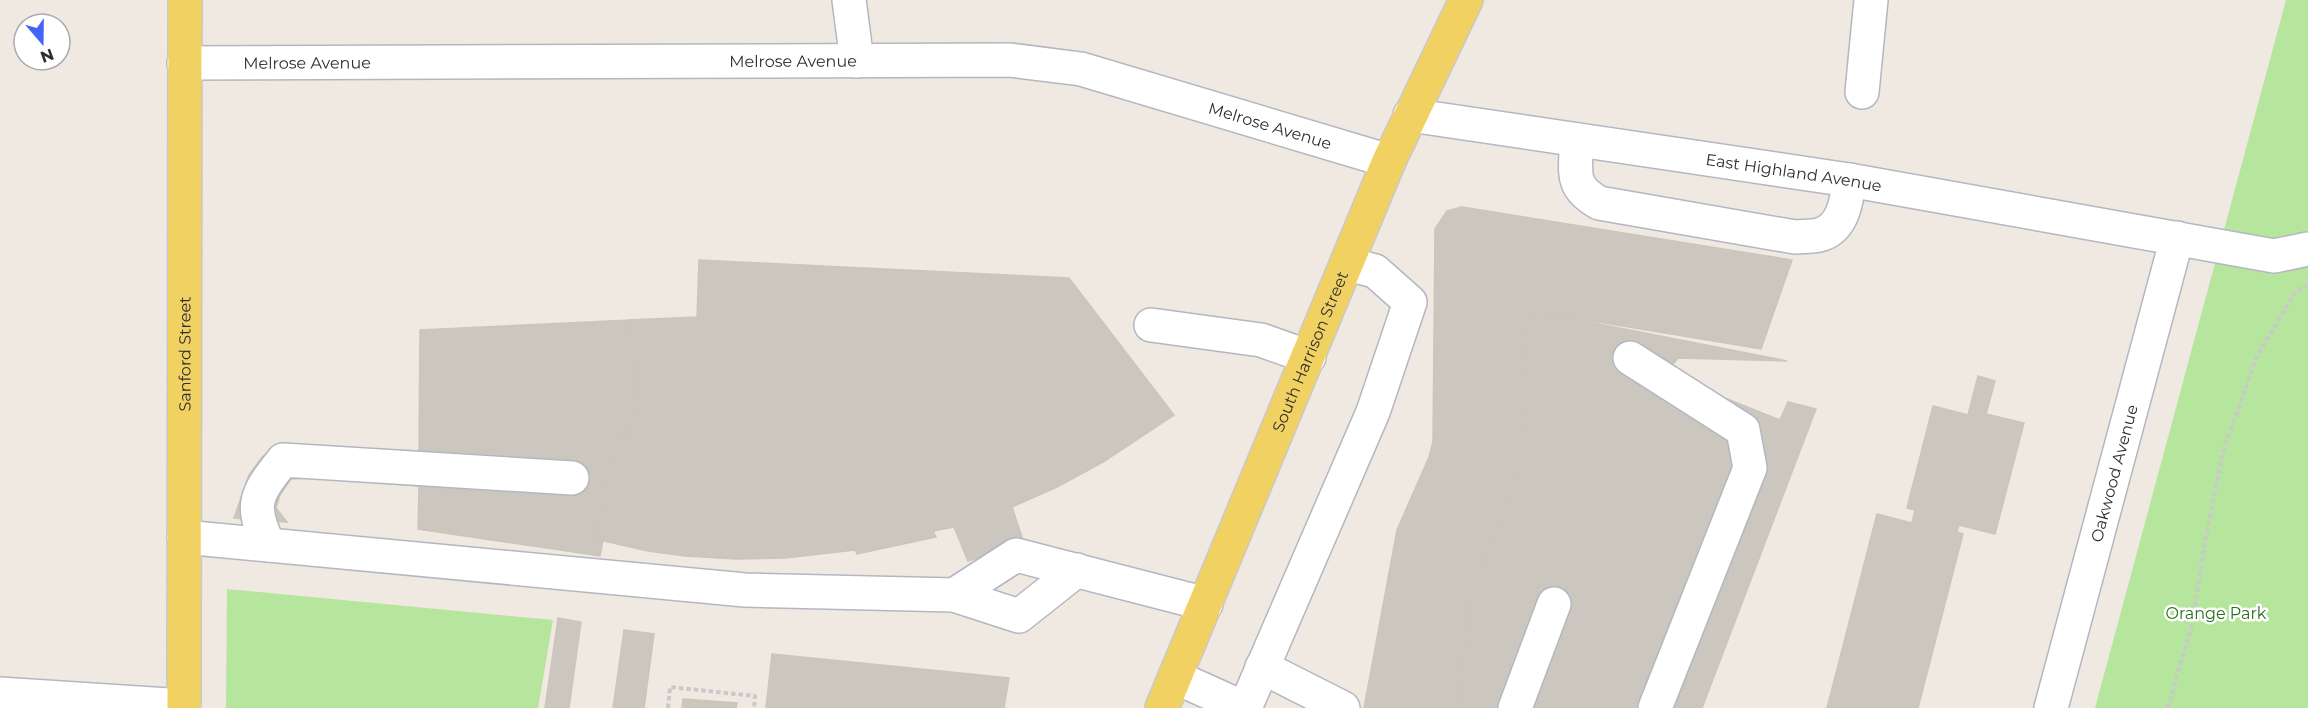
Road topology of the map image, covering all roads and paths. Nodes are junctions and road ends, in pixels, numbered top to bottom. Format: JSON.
{"nodes":[{"id":1,"x":185,"y":0,"type":"edge"},
{"id":2,"x":849,"y":0,"type":"edge"},
{"id":3,"x":1466,"y":0,"type":"edge"},
{"id":4,"x":1871,"y":0,"type":"edge"},
{"id":5,"x":857,"y":60,"type":"junction"},
{"id":6,"x":184,"y":63,"type":"junction"},
{"id":7,"x":1862,"y":93,"type":"dead end"},
{"id":8,"x":1410,"y":115,"type":"junction"},
{"id":9,"x":1576,"y":140,"type":"junction"},
{"id":10,"x":1389,"y":161,"type":"junction"},
{"id":11,"x":1849,"y":180,"type":"junction"},
{"id":12,"x":2177,"y":238,"type":"junction"},
{"id":13,"x":2308,"y":249,"type":"edge"},
{"id":14,"x":1348,"y":264,"type":"junction"},
{"id":15,"x":2308,"y":284,"type":"edge"},
{"id":16,"x":1151,"y":325,"type":"dead end"},
{"id":17,"x":1308,"y":357,"type":"junction"},
{"id":18,"x":1630,"y":358,"type":"dead end"},
{"id":19,"x":572,"y":478,"type":"dead end"},
{"id":20,"x":184,"y":537,"type":"junction"},
{"id":21,"x":269,"y":544,"type":"junction"},
{"id":22,"x":1077,"y":570,"type":"junction"},
{"id":23,"x":954,"y":595,"type":"junction"},
{"id":24,"x":1206,"y":604,"type":"junction"},
{"id":25,"x":1554,"y":604,"type":"dead end"},
{"id":26,"x":1263,"y":668,"type":"junction"},
{"id":27,"x":1175,"y":677,"type":"junction"},
{"id":28,"x":0,"y":694,"type":"edge"},
{"id":29,"x":184,"y":707,"type":"edge"},
{"id":30,"x":668,"y":708,"type":"edge"},
{"id":31,"x":754,"y":708,"type":"edge"},
{"id":32,"x":1162,"y":708,"type":"edge"},
{"id":33,"x":1244,"y":708,"type":"edge"},
{"id":34,"x":1343,"y":708,"type":"edge"},
{"id":35,"x":1515,"y":708,"type":"edge"},
{"id":36,"x":1655,"y":708,"type":"edge"},
{"id":37,"x":2051,"y":708,"type":"edge"},
{"id":38,"x":2168,"y":708,"type":"edge"}],
"edges":[{"from":1,"to":6,"type":"main road","name":"Sanford Street"},
{"from":2,"to":5,"type":"street"},
{"from":3,"to":8,"type":"main road","name":"South Harrison Street"},
{"from":4,"to":7,"type":"street"},
{"from":5,"to":6,"type":"street","name":"Melrose Avenue"},
{"from":5,"to":10,"type":"street","name":"Melrose Avenue"},
{"from":6,"to":20,"type":"main road","name":"Sanford Street"},
{"from":8,"to":9,"type":"street","name":"East Highland Avenue"},
{"from":8,"to":10,"type":"main road","name":"South Harrison Street"},
{"from":9,"to":11,"type":"street","name":"East Highland Avenue"},
{"from":9,"to":11,"type":"street"},
{"from":10,"to":14,"type":"main road","name":"South Harrison Street"},
{"from":11,"to":12,"type":"street","name":"East Highland Avenue"},
{"from":12,"to":13,"type":"street","name":"East Highland Avenue"},
{"from":12,"to":37,"type":"street","name":"Oakwood Avenue"},
{"from":14,"to":17,"type":"main road","name":"South Harrison Street"},
{"from":14,"to":26,"type":"street"},
{"from":15,"to":38,"type":"path"},
{"from":16,"to":17,"type":"street"},
{"from":17,"to":24,"type":"main road","name":"South Harrison Street"},
{"from":18,"to":36,"type":"street"},
{"from":19,"to":21,"type":"street"},
{"from":20,"to":21,"type":"street"},
{"from":20,"to":29,"type":"main road","name":"Sanford Street"},
{"from":21,"to":23,"type":"street"},
{"from":22,"to":23,"type":"street"},
{"from":22,"to":23,"type":"street"},
{"from":22,"to":24,"type":"street"},
{"from":24,"to":27,"type":"main road","name":"South Harrison Street"},
{"from":25,"to":35,"type":"street"},
{"from":26,"to":33,"type":"street"},
{"from":26,"to":34,"type":"street"},
{"from":27,"to":32,"type":"main road","name":"South Harrison Street"},
{"from":27,"to":33,"type":"street"},
{"from":28,"to":29,"type":"street"},
{"from":30,"to":31,"type":"path"}]}
